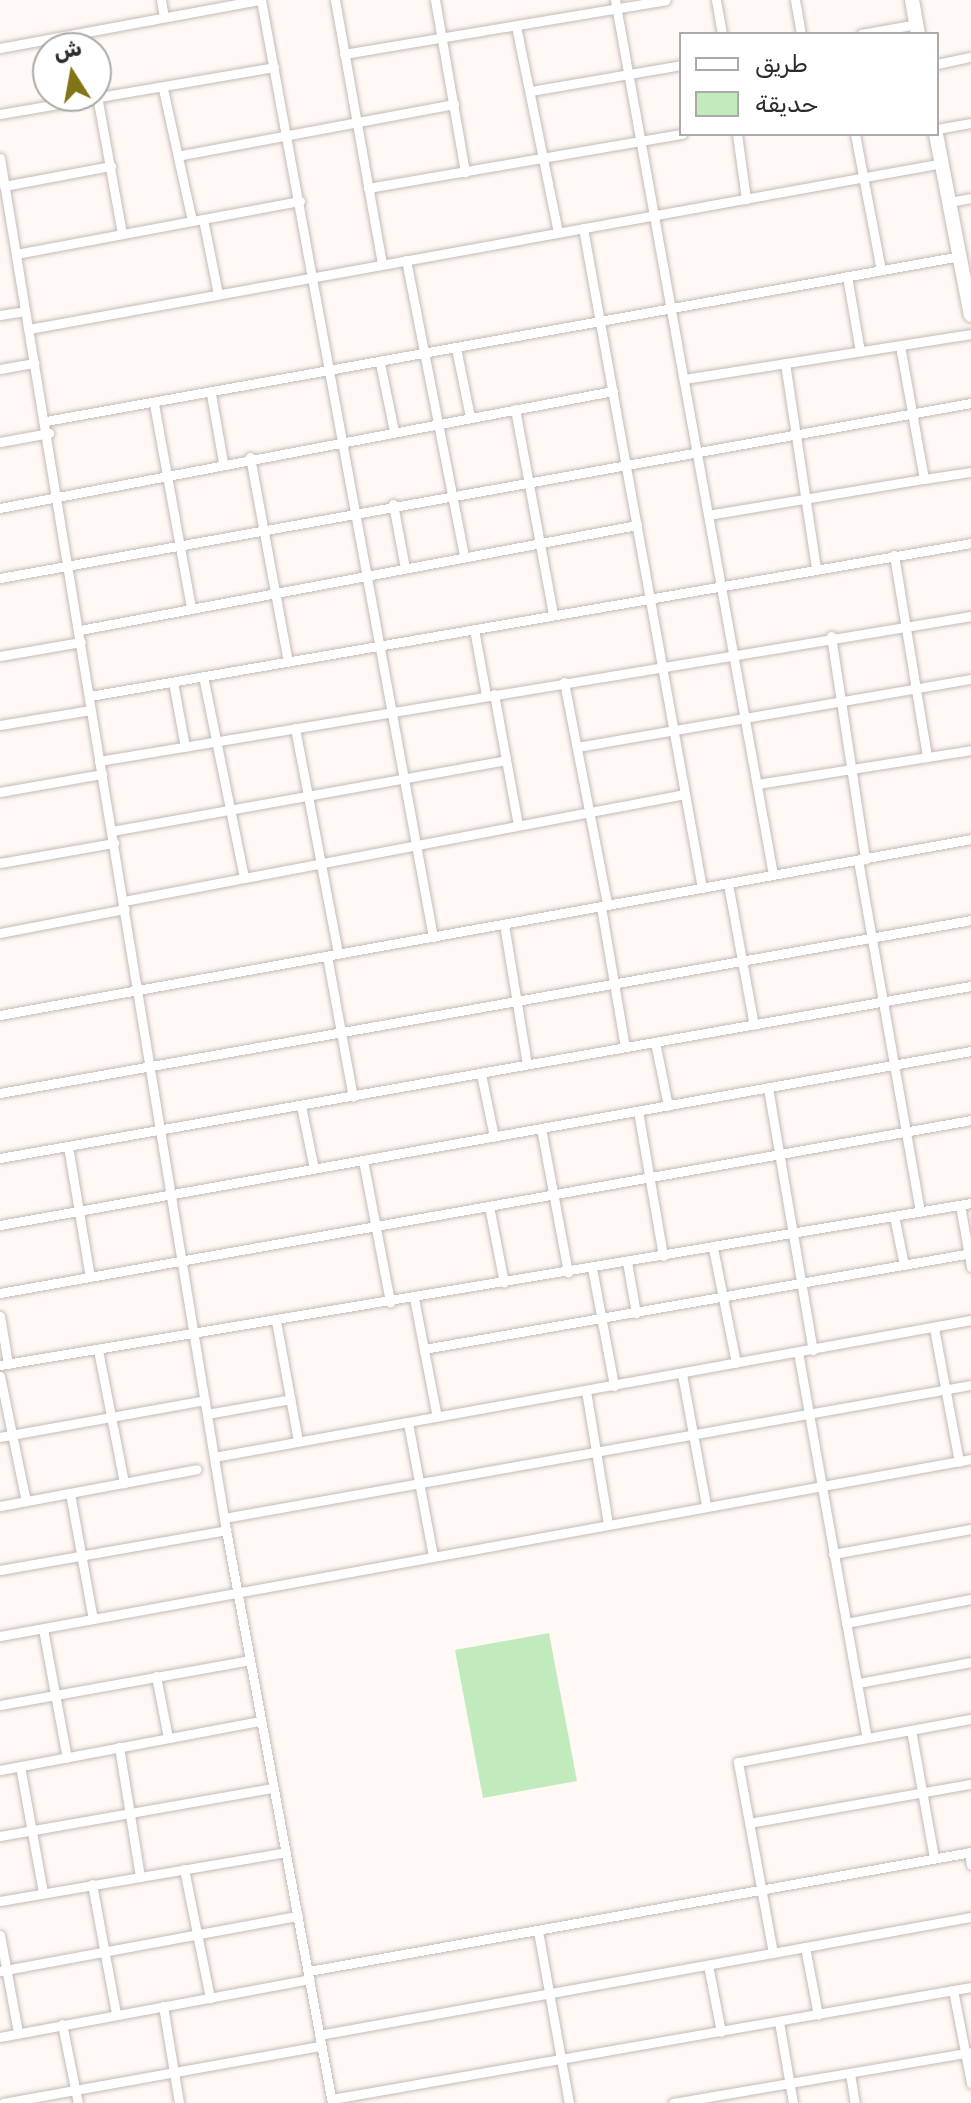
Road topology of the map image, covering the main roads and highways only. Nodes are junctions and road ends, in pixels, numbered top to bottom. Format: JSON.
{"nodes":[{"id":1,"x":912,"y":0,"type":"edge"},
{"id":2,"x":918,"y":29,"type":"edge"},
{"id":3,"x":937,"y":136,"type":"edge"},
{"id":4,"x":964,"y":263,"type":"edge"},
{"id":5,"x":971,"y":315,"type":"edge"}],
"edges":[{"from":1,"to":2,"type":"highway"},
{"from":3,"to":4,"type":"highway"},
{"from":4,"to":5,"type":"highway"}]}
